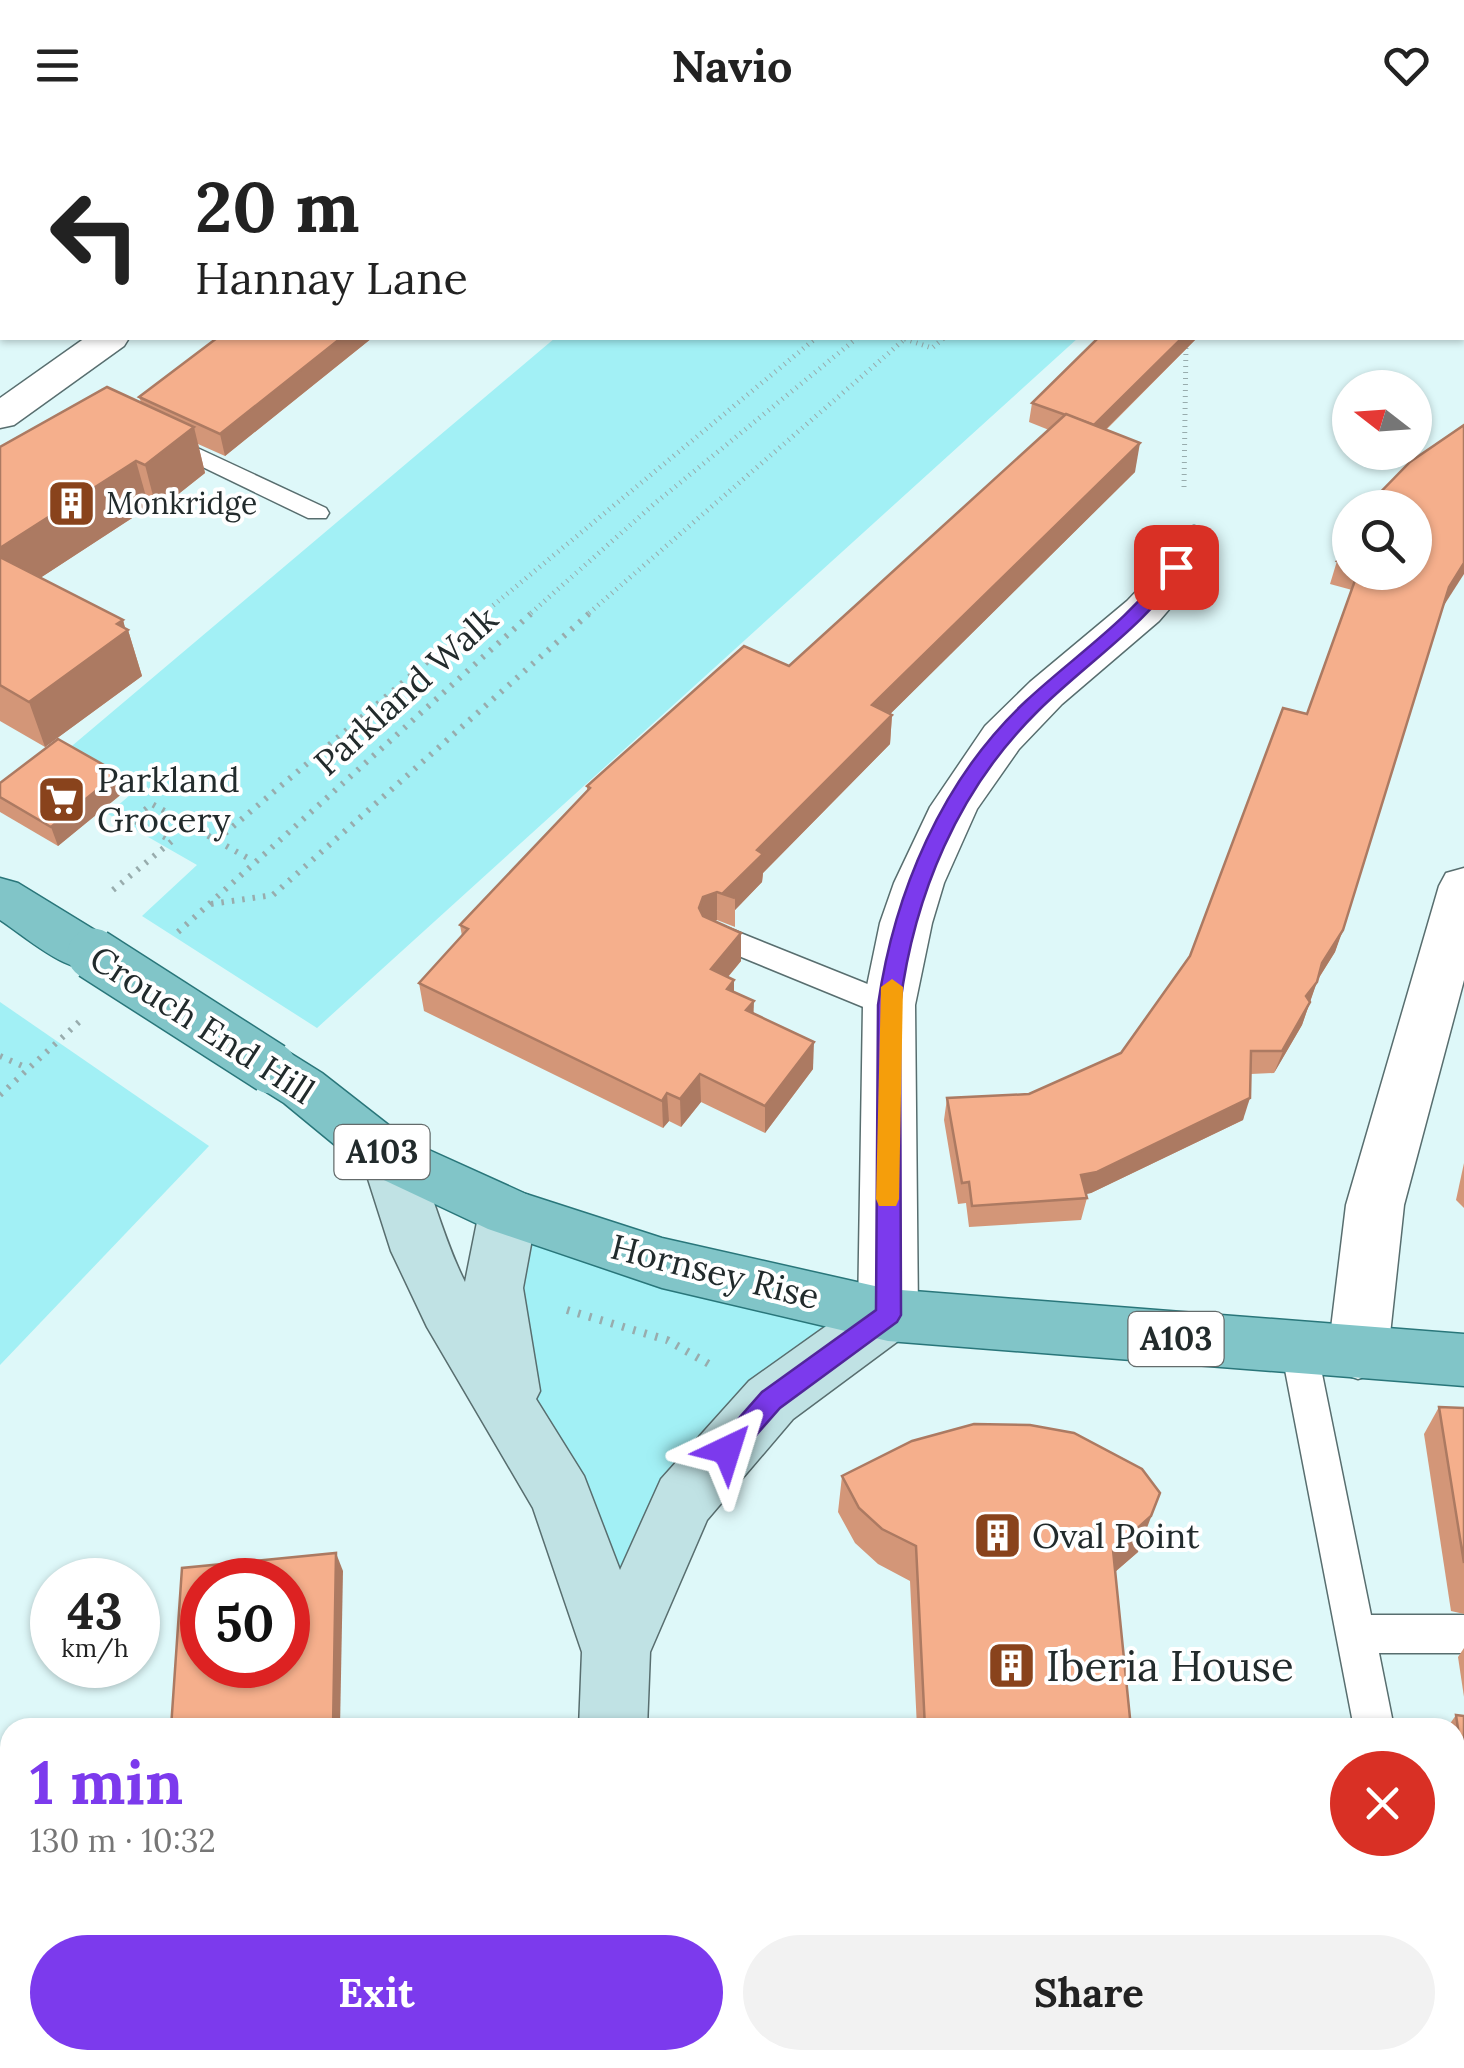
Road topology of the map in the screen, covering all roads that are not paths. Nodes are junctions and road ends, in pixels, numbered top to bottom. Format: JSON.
{"nodes":[{"id":1,"x":107,"y":340,"type":"edge"},
{"id":2,"x":0,"y":416,"type":"edge"},
{"id":3,"x":149,"y":432,"type":"edge"},
{"id":4,"x":317,"y":512,"type":"dead end"},
{"id":5,"x":1194,"y":538,"type":"road end"},
{"id":6,"x":1464,"y":886,"type":"edge"},
{"id":7,"x":0,"y":896,"type":"edge"},
{"id":8,"x":718,"y":935,"type":"edge"},
{"id":9,"x":889,"y":1005,"type":"junction"},
{"id":10,"x":390,"y":1157,"type":"junction"},
{"id":11,"x":508,"y":1212,"type":"junction"},
{"id":12,"x":888,"y":1315,"type":"junction"},
{"id":13,"x":1299,"y":1349,"type":"junction"},
{"id":14,"x":1358,"y":1353,"type":"junction"},
{"id":15,"x":1464,"y":1360,"type":"edge"},
{"id":16,"x":512,"y":1414,"type":"junction"},
{"id":17,"x":1356,"y":1634,"type":"junction"},
{"id":18,"x":1464,"y":1634,"type":"edge"},
{"id":19,"x":616,"y":1652,"type":"junction"},
{"id":20,"x":613,"y":1718,"type":"edge"},
{"id":21,"x":1372,"y":1718,"type":"edge"}],
"edges":[{"from":1,"to":2,"type":"street"},
{"from":3,"to":4,"type":"lane"},
{"from":5,"to":9,"type":"street"},
{"from":6,"to":14,"type":"street"},
{"from":7,"to":10,"type":"main road","name":"Crouch End Hill","number":"A103","bridge":true},
{"from":8,"to":9,"type":"lane"},
{"from":9,"to":12,"type":"street"},
{"from":10,"to":11,"type":"main road","name":"Crouch End Hill","number":"A103"},
{"from":10,"to":16,"type":"main road"},
{"from":11,"to":12,"type":"main road","name":"Hornsey Rise","number":"A103"},
{"from":11,"to":16,"type":"main road"},
{"from":12,"to":13,"type":"main road","name":"Hornsey Rise","number":"A103"},
{"from":12,"to":19,"type":"main road"},
{"from":13,"to":14,"type":"main road","name":"Hornsey Rise","number":"A103"},
{"from":13,"to":17,"type":"lane"},
{"from":14,"to":15,"type":"main road","name":"Hornsey Rise","number":"A103"},
{"from":16,"to":19,"type":"main road"},
{"from":17,"to":18,"type":"lane"},
{"from":17,"to":21,"type":"lane"},
{"from":19,"to":20,"type":"main road"}]}
